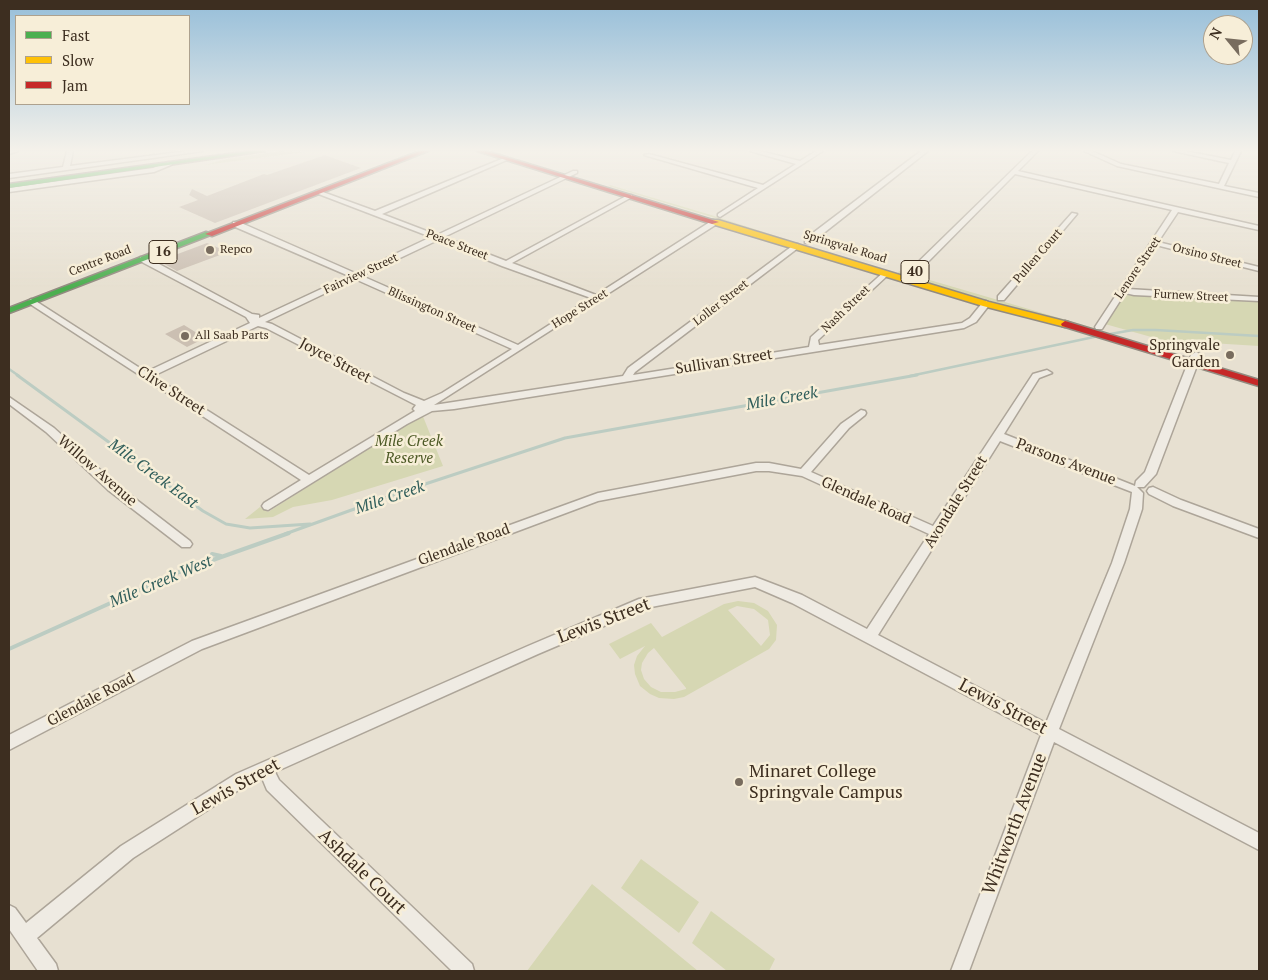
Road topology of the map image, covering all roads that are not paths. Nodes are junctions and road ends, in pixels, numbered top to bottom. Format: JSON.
{"nodes":[{"id":1,"x":306,"y":197,"type":"edge"},
{"id":2,"x":330,"y":197,"type":"edge"},
{"id":3,"x":413,"y":197,"type":"edge"},
{"id":4,"x":523,"y":197,"type":"edge"},
{"id":5,"x":629,"y":197,"type":"edge"},
{"id":6,"x":633,"y":197,"type":"edge"},
{"id":7,"x":645,"y":197,"type":"edge"},
{"id":8,"x":750,"y":197,"type":"edge"},
{"id":9,"x":866,"y":197,"type":"edge"},
{"id":10,"x":989,"y":197,"type":"edge"},
{"id":11,"x":1122,"y":197,"type":"edge"},
{"id":12,"x":1176,"y":209,"type":"junction"},
{"id":13,"x":375,"y":214,"type":"junction"},
{"id":14,"x":1074,"y":214,"type":"dead end"},
{"id":15,"x":718,"y":219,"type":"junction"},
{"id":16,"x":236,"y":224,"type":"junction"},
{"id":17,"x":1259,"y":228,"type":"edge"},
{"id":18,"x":437,"y":238,"type":"junction"},
{"id":19,"x":808,"y":241,"type":"junction"},
{"id":20,"x":1155,"y":243,"type":"junction"},
{"id":21,"x":795,"y":246,"type":"junction"},
{"id":22,"x":143,"y":259,"type":"junction"},
{"id":23,"x":505,"y":264,"type":"junction"},
{"id":24,"x":1259,"y":269,"type":"edge"},
{"id":25,"x":914,"y":272,"type":"junction"},
{"id":26,"x":884,"y":273,"type":"junction"},
{"id":27,"x":355,"y":276,"type":"junction"},
{"id":28,"x":1123,"y":290,"type":"junction"},
{"id":29,"x":597,"y":298,"type":"junction"},
{"id":30,"x":1001,"y":298,"type":"junction"},
{"id":31,"x":1259,"y":299,"type":"edge"},
{"id":32,"x":31,"y":302,"type":"junction"},
{"id":33,"x":986,"y":304,"type":"junction"},
{"id":34,"x":9,"y":311,"type":"edge"},
{"id":35,"x":263,"y":323,"type":"junction"},
{"id":36,"x":1096,"y":329,"type":"junction"},
{"id":37,"x":518,"y":348,"type":"junction"},
{"id":38,"x":814,"y":348,"type":"junction"},
{"id":39,"x":1194,"y":359,"type":"junction"},
{"id":40,"x":647,"y":360,"type":"junction"},
{"id":41,"x":1047,"y":373,"type":"dead end"},
{"id":42,"x":1259,"y":374,"type":"edge"},
{"id":43,"x":147,"y":375,"type":"junction"},
{"id":44,"x":645,"y":375,"type":"junction"},
{"id":45,"x":627,"y":378,"type":"junction"},
{"id":46,"x":1259,"y":383,"type":"edge"},
{"id":47,"x":9,"y":400,"type":"edge"},
{"id":48,"x":424,"y":407,"type":"junction"},
{"id":49,"x":862,"y":413,"type":"dead end"},
{"id":50,"x":998,"y":436,"type":"junction"},
{"id":51,"x":804,"y":473,"type":"junction"},
{"id":52,"x":309,"y":480,"type":"junction"},
{"id":53,"x":1144,"y":491,"type":"junction"},
{"id":54,"x":268,"y":506,"type":"dead end"},
{"id":55,"x":937,"y":533,"type":"junction"},
{"id":56,"x":1259,"y":534,"type":"edge"},
{"id":57,"x":186,"y":544,"type":"dead end"},
{"id":58,"x":869,"y":637,"type":"junction"},
{"id":59,"x":1050,"y":732,"type":"junction"},
{"id":60,"x":9,"y":744,"type":"edge"},
{"id":61,"x":266,"y":768,"type":"junction"},
{"id":62,"x":1259,"y":842,"type":"edge"},
{"id":63,"x":9,"y":914,"type":"edge"},
{"id":64,"x":25,"y":936,"type":"junction"},
{"id":65,"x":50,"y":971,"type":"edge"},
{"id":66,"x":465,"y":971,"type":"edge"},
{"id":67,"x":960,"y":971,"type":"edge"}],
"edges":[{"from":1,"to":16,"type":"main road","name":"Centre Road","number":"16"},
{"from":2,"to":13,"type":"street","name":"Peace Street"},
{"from":3,"to":13,"type":"street"},
{"from":4,"to":18,"type":"street","name":"Fairview Street"},
{"from":5,"to":23,"type":"street"},
{"from":6,"to":15,"type":"main road","name":"Springvale Road","number":"40"},
{"from":7,"to":15,"type":"main road","name":"Springvale Road","number":"40"},
{"from":8,"to":15,"type":"street","name":"Hope Street"},
{"from":9,"to":19,"type":"street"},
{"from":10,"to":25,"type":"street"},
{"from":11,"to":12,"type":"street"},
{"from":12,"to":17,"type":"street"},
{"from":12,"to":20,"type":"street","name":"Lenore Street"},
{"from":13,"to":18,"type":"street","name":"Peace Street"},
{"from":14,"to":30,"type":"street","name":"Pullen Court"},
{"from":15,"to":19,"type":"main road","name":"Springvale Road","number":"40"},
{"from":15,"to":21,"type":"main road","name":"Springvale Road","number":"40"},
{"from":15,"to":29,"type":"street","name":"Hope Street"},
{"from":16,"to":22,"type":"main road","name":"Centre Road","number":"16"},
{"from":16,"to":27,"type":"street","name":"Blissington Street"},
{"from":18,"to":23,"type":"street","name":"Peace Street"},
{"from":18,"to":27,"type":"street","name":"Fairview Street"},
{"from":19,"to":21,"type":"main road"},
{"from":19,"to":25,"type":"main road","name":"Springvale Road","number":"40"},
{"from":20,"to":24,"type":"street","name":"Orsino Street"},
{"from":20,"to":28,"type":"street","name":"Lenore Street"},
{"from":21,"to":26,"type":"main road","name":"Springvale Road","number":"40"},
{"from":21,"to":40,"type":"street","name":"Loller Street"},
{"from":22,"to":32,"type":"main road","name":"Centre Road","number":"16"},
{"from":22,"to":35,"type":"street","name":"Joyce Street"},
{"from":23,"to":29,"type":"street","name":"Peace Street"},
{"from":25,"to":30,"type":"main road","name":"Springvale Road","number":"40"},
{"from":26,"to":33,"type":"main road","name":"Springvale Road","number":"40"},
{"from":26,"to":38,"type":"street","name":"Nash Street"},
{"from":27,"to":35,"type":"street","name":"Fairview Street"},
{"from":27,"to":37,"type":"street","name":"Blissington Street"},
{"from":28,"to":31,"type":"street","name":"Furnew Street"},
{"from":28,"to":36,"type":"street","name":"Lenore Street"},
{"from":29,"to":37,"type":"street","name":"Hope Street"},
{"from":30,"to":36,"type":"main road","name":"Springvale Road","number":"40"},
{"from":32,"to":34,"type":"main road","name":"Centre Road","number":"16"},
{"from":32,"to":43,"type":"street","name":"Clive Street"},
{"from":33,"to":36,"type":"main road","name":"Springvale Road","number":"40"},
{"from":33,"to":38,"type":"street","name":"Sullivan Street"},
{"from":35,"to":43,"type":"street","name":"Fairview Street"},
{"from":35,"to":48,"type":"street","name":"Joyce Street"},
{"from":36,"to":39,"type":"main road","name":"Springvale Road","number":"40"},
{"from":36,"to":39,"type":"main road","name":"Springvale Road","number":"40"},
{"from":37,"to":48,"type":"street","name":"Hope Street"},
{"from":38,"to":44,"type":"street","name":"Sullivan Street"},
{"from":39,"to":42,"type":"main road","name":"Springvale Road","number":"40"},
{"from":39,"to":46,"type":"main road","name":"Springvale Road","number":"40"},
{"from":39,"to":53,"type":"street"},
{"from":40,"to":44,"type":"street"},
{"from":40,"to":45,"type":"street","name":"Loller Street"},
{"from":41,"to":50,"type":"street","name":"Avondale Street"},
{"from":43,"to":52,"type":"street","name":"Clive Street"},
{"from":44,"to":45,"type":"street","name":"Sullivan Street"},
{"from":45,"to":48,"type":"street","name":"Sullivan Street"},
{"from":47,"to":57,"type":"street","name":"Willow Avenue"},
{"from":48,"to":52,"type":"street","name":"Hope Street"},
{"from":49,"to":51,"type":"street"},
{"from":50,"to":53,"type":"street","name":"Parsons Avenue"},
{"from":50,"to":55,"type":"street","name":"Avondale Street"},
{"from":51,"to":55,"type":"street","name":"Glendale Road"},
{"from":51,"to":60,"type":"street","name":"Glendale Road"},
{"from":52,"to":54,"type":"street","name":"Hope Street"},
{"from":53,"to":56,"type":"street","name":"Parsons Avenue"},
{"from":53,"to":59,"type":"street","name":"Whitworth Avenue"},
{"from":55,"to":58,"type":"street","name":"Avondale Street"},
{"from":58,"to":59,"type":"street","name":"Lewis Street"},
{"from":58,"to":61,"type":"street","name":"Lewis Street"},
{"from":59,"to":62,"type":"street","name":"Lewis Street"},
{"from":59,"to":67,"type":"street","name":"Whitworth Avenue"},
{"from":61,"to":64,"type":"street","name":"Lewis Street"},
{"from":61,"to":66,"type":"street","name":"Ashdale Court"},
{"from":63,"to":64,"type":"street"},
{"from":64,"to":65,"type":"street"}]}
